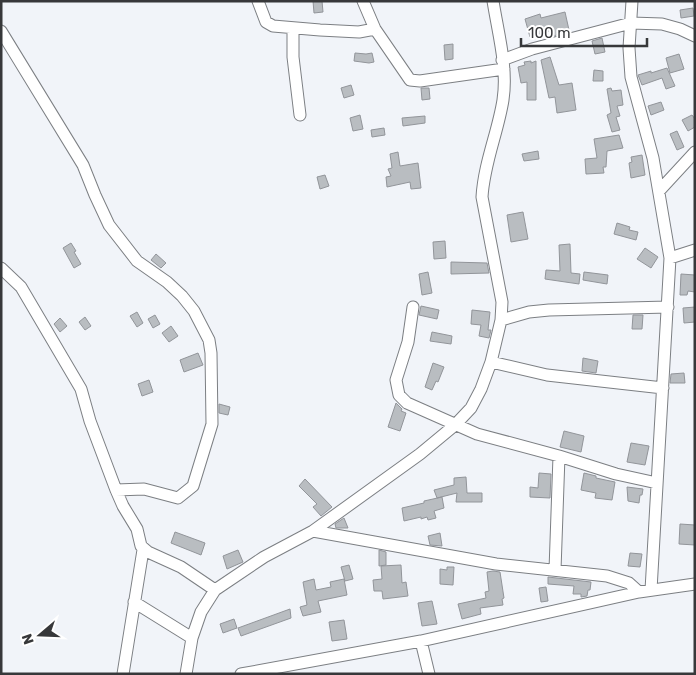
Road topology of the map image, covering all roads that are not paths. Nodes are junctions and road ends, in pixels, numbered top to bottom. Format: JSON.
{"nodes":[{"id":1,"x":258,"y":1,"type":"edge"},
{"id":2,"x":363,"y":1,"type":"edge"},
{"id":3,"x":492,"y":1,"type":"edge"},
{"id":4,"x":632,"y":1,"type":"edge"},
{"id":5,"x":631,"y":23,"type":"junction"},
{"id":6,"x":293,"y":29,"type":"junction"},
{"id":7,"x":375,"y":29,"type":"junction"},
{"id":8,"x":1,"y":31,"type":"edge"},
{"id":9,"x":695,"y":36,"type":"edge"},
{"id":10,"x":503,"y":64,"type":"junction"},
{"id":11,"x":300,"y":115,"type":"dead end"},
{"id":12,"x":695,"y":152,"type":"edge"},
{"id":13,"x":659,"y":191,"type":"junction"},
{"id":14,"x":695,"y":250,"type":"edge"},
{"id":15,"x":670,"y":258,"type":"junction"},
{"id":16,"x":1,"y":268,"type":"edge"},
{"id":17,"x":413,"y":307,"type":"dead end"},
{"id":18,"x":668,"y":307,"type":"junction"},
{"id":19,"x":501,"y":320,"type":"junction"},
{"id":20,"x":491,"y":362,"type":"junction"},
{"id":21,"x":663,"y":388,"type":"junction"},
{"id":22,"x":455,"y":425,"type":"junction"},
{"id":23,"x":559,"y":456,"type":"junction"},
{"id":24,"x":657,"y":483,"type":"junction"},
{"id":25,"x":116,"y":490,"type":"junction"},
{"id":26,"x":312,"y":531,"type":"junction"},
{"id":27,"x":143,"y":550,"type":"junction"},
{"id":28,"x":555,"y":570,"type":"junction"},
{"id":29,"x":695,"y":584,"type":"edge"},
{"id":30,"x":215,"y":590,"type":"junction"},
{"id":31,"x":651,"y":590,"type":"junction"},
{"id":32,"x":639,"y":592,"type":"junction"},
{"id":33,"x":134,"y":602,"type":"junction"},
{"id":34,"x":192,"y":638,"type":"junction"},
{"id":35,"x":421,"y":641,"type":"junction"},
{"id":36,"x":302,"y":662,"type":"junction"},
{"id":37,"x":123,"y":674,"type":"edge"},
{"id":38,"x":186,"y":674,"type":"edge"},
{"id":39,"x":240,"y":674,"type":"edge"},
{"id":40,"x":306,"y":674,"type":"edge"},
{"id":41,"x":429,"y":674,"type":"edge"}],
"edges":[{"from":1,"to":6,"type":"street"},
{"from":2,"to":7,"type":"street"},
{"from":3,"to":10,"type":"street"},
{"from":4,"to":5,"type":"street"},
{"from":5,"to":9,"type":"street"},
{"from":5,"to":10,"type":"street"},
{"from":5,"to":13,"type":"street"},
{"from":6,"to":7,"type":"street"},
{"from":6,"to":11,"type":"street"},
{"from":7,"to":10,"type":"street"},
{"from":8,"to":25,"type":"street"},
{"from":10,"to":19,"type":"street"},
{"from":12,"to":13,"type":"street"},
{"from":13,"to":15,"type":"street"},
{"from":14,"to":15,"type":"street"},
{"from":15,"to":18,"type":"street"},
{"from":16,"to":25,"type":"street"},
{"from":17,"to":22,"type":"street"},
{"from":18,"to":19,"type":"street"},
{"from":18,"to":21,"type":"street"},
{"from":19,"to":20,"type":"street"},
{"from":20,"to":21,"type":"street"},
{"from":20,"to":22,"type":"street"},
{"from":21,"to":24,"type":"street"},
{"from":22,"to":23,"type":"street"},
{"from":22,"to":26,"type":"street"},
{"from":23,"to":24,"type":"street"},
{"from":23,"to":28,"type":"street"},
{"from":24,"to":31,"type":"street"},
{"from":25,"to":27,"type":"street"},
{"from":26,"to":28,"type":"street"},
{"from":26,"to":30,"type":"street"},
{"from":27,"to":30,"type":"street"},
{"from":27,"to":33,"type":"street"},
{"from":28,"to":32,"type":"street"},
{"from":29,"to":31,"type":"street"},
{"from":30,"to":34,"type":"street"},
{"from":31,"to":32,"type":"street"},
{"from":32,"to":35,"type":"street"},
{"from":33,"to":34,"type":"street"},
{"from":33,"to":37,"type":"street"},
{"from":34,"to":38,"type":"street"},
{"from":35,"to":36,"type":"street"},
{"from":35,"to":41,"type":"street"},
{"from":36,"to":39,"type":"street"},
{"from":36,"to":40,"type":"street"}]}
